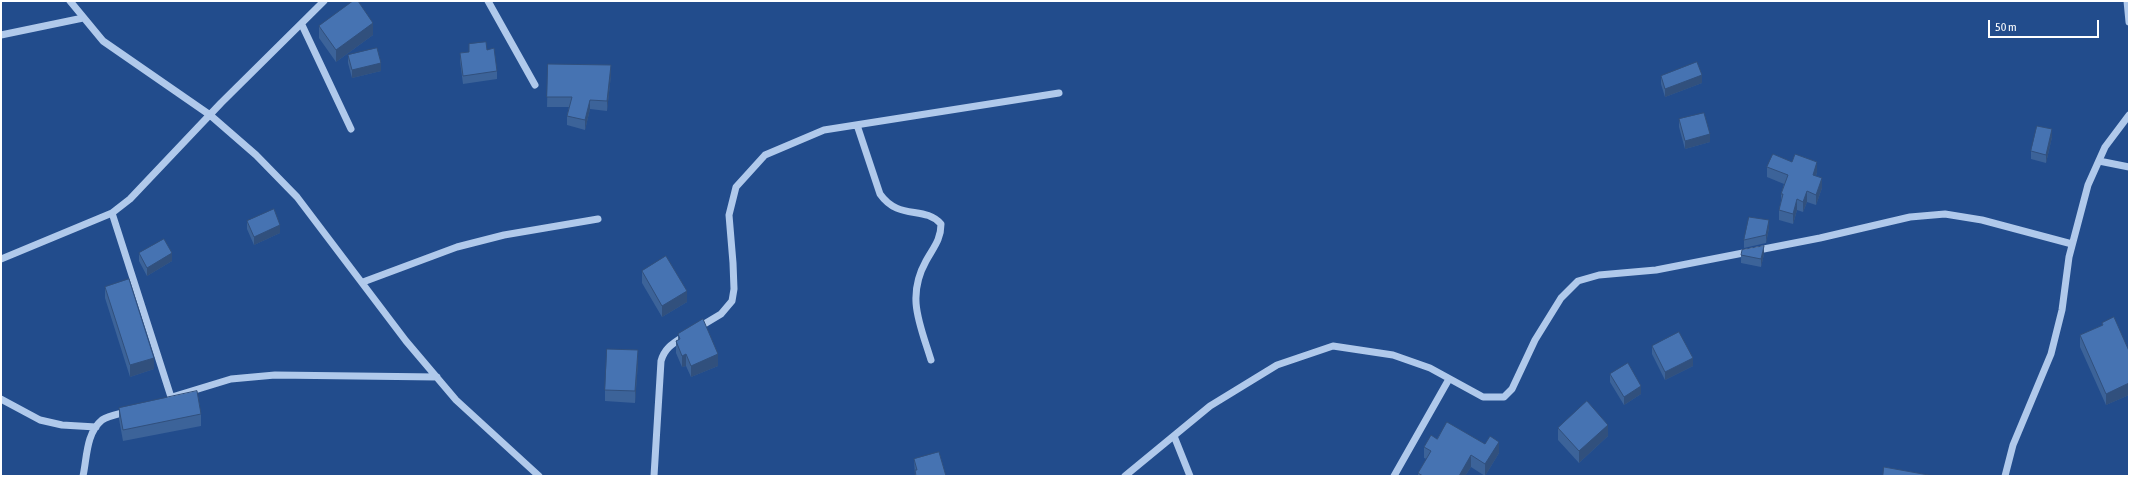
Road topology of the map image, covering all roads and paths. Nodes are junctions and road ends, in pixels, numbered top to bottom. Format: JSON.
{"nodes":[{"id":1,"x":70,"y":1,"type":"edge"},
{"id":2,"x":324,"y":1,"type":"edge"},
{"id":3,"x":488,"y":1,"type":"edge"},
{"id":4,"x":2127,"y":1,"type":"edge"},
{"id":5,"x":83,"y":18,"type":"junction"},
{"id":6,"x":2129,"y":22,"type":"edge"},
{"id":7,"x":302,"y":25,"type":"junction"},
{"id":8,"x":1,"y":35,"type":"edge"},
{"id":9,"x":535,"y":85,"type":"dead end"},
{"id":10,"x":1058,"y":93,"type":"dead end"},
{"id":11,"x":210,"y":115,"type":"junction"},
{"id":12,"x":2129,"y":115,"type":"edge"},
{"id":13,"x":857,"y":125,"type":"junction"},
{"id":14,"x":351,"y":129,"type":"dead end"},
{"id":15,"x":2099,"y":161,"type":"junction"},
{"id":16,"x":2129,"y":167,"type":"edge"},
{"id":17,"x":112,"y":213,"type":"junction"},
{"id":18,"x":598,"y":219,"type":"dead end"},
{"id":19,"x":2072,"y":244,"type":"junction"},
{"id":20,"x":1,"y":259,"type":"edge"},
{"id":21,"x":362,"y":282,"type":"junction"},
{"id":22,"x":931,"y":360,"type":"dead end"},
{"id":23,"x":437,"y":377,"type":"junction"},
{"id":24,"x":1449,"y":379,"type":"junction"},
{"id":25,"x":171,"y":397,"type":"junction"},
{"id":26,"x":1,"y":399,"type":"edge"},
{"id":27,"x":163,"y":400,"type":"edge"},
{"id":28,"x":133,"y":410,"type":"edge"},
{"id":29,"x":96,"y":427,"type":"junction"},
{"id":30,"x":1174,"y":436,"type":"junction"},
{"id":31,"x":83,"y":476,"type":"edge"},
{"id":32,"x":539,"y":476,"type":"edge"},
{"id":33,"x":654,"y":476,"type":"edge"},
{"id":34,"x":1125,"y":476,"type":"edge"},
{"id":35,"x":1190,"y":476,"type":"edge"},
{"id":36,"x":1394,"y":476,"type":"edge"},
{"id":37,"x":2005,"y":476,"type":"edge"}],
"edges":[{"from":1,"to":5,"type":"street"},
{"from":2,"to":7,"type":"street"},
{"from":3,"to":9,"type":"street"},
{"from":4,"to":6,"type":"street"},
{"from":5,"to":8,"type":"street"},
{"from":5,"to":11,"type":"street"},
{"from":7,"to":11,"type":"street"},
{"from":7,"to":14,"type":"street"},
{"from":10,"to":13,"type":"street"},
{"from":11,"to":17,"type":"street"},
{"from":11,"to":21,"type":"street"},
{"from":12,"to":15,"type":"street"},
{"from":13,"to":22,"type":"street"},
{"from":13,"to":33,"type":"street"},
{"from":15,"to":16,"type":"street"},
{"from":15,"to":19,"type":"street"},
{"from":17,"to":20,"type":"street"},
{"from":17,"to":25,"type":"street"},
{"from":18,"to":21,"type":"street"},
{"from":19,"to":24,"type":"street"},
{"from":19,"to":37,"type":"street"},
{"from":21,"to":23,"type":"street"},
{"from":23,"to":25,"type":"street"},
{"from":23,"to":32,"type":"street"},
{"from":24,"to":30,"type":"street"},
{"from":24,"to":36,"type":"street"},
{"from":25,"to":27,"type":"street"},
{"from":26,"to":29,"type":"street"},
{"from":28,"to":29,"type":"street"},
{"from":29,"to":31,"type":"street"},
{"from":30,"to":34,"type":"street"},
{"from":30,"to":35,"type":"street"}]}
